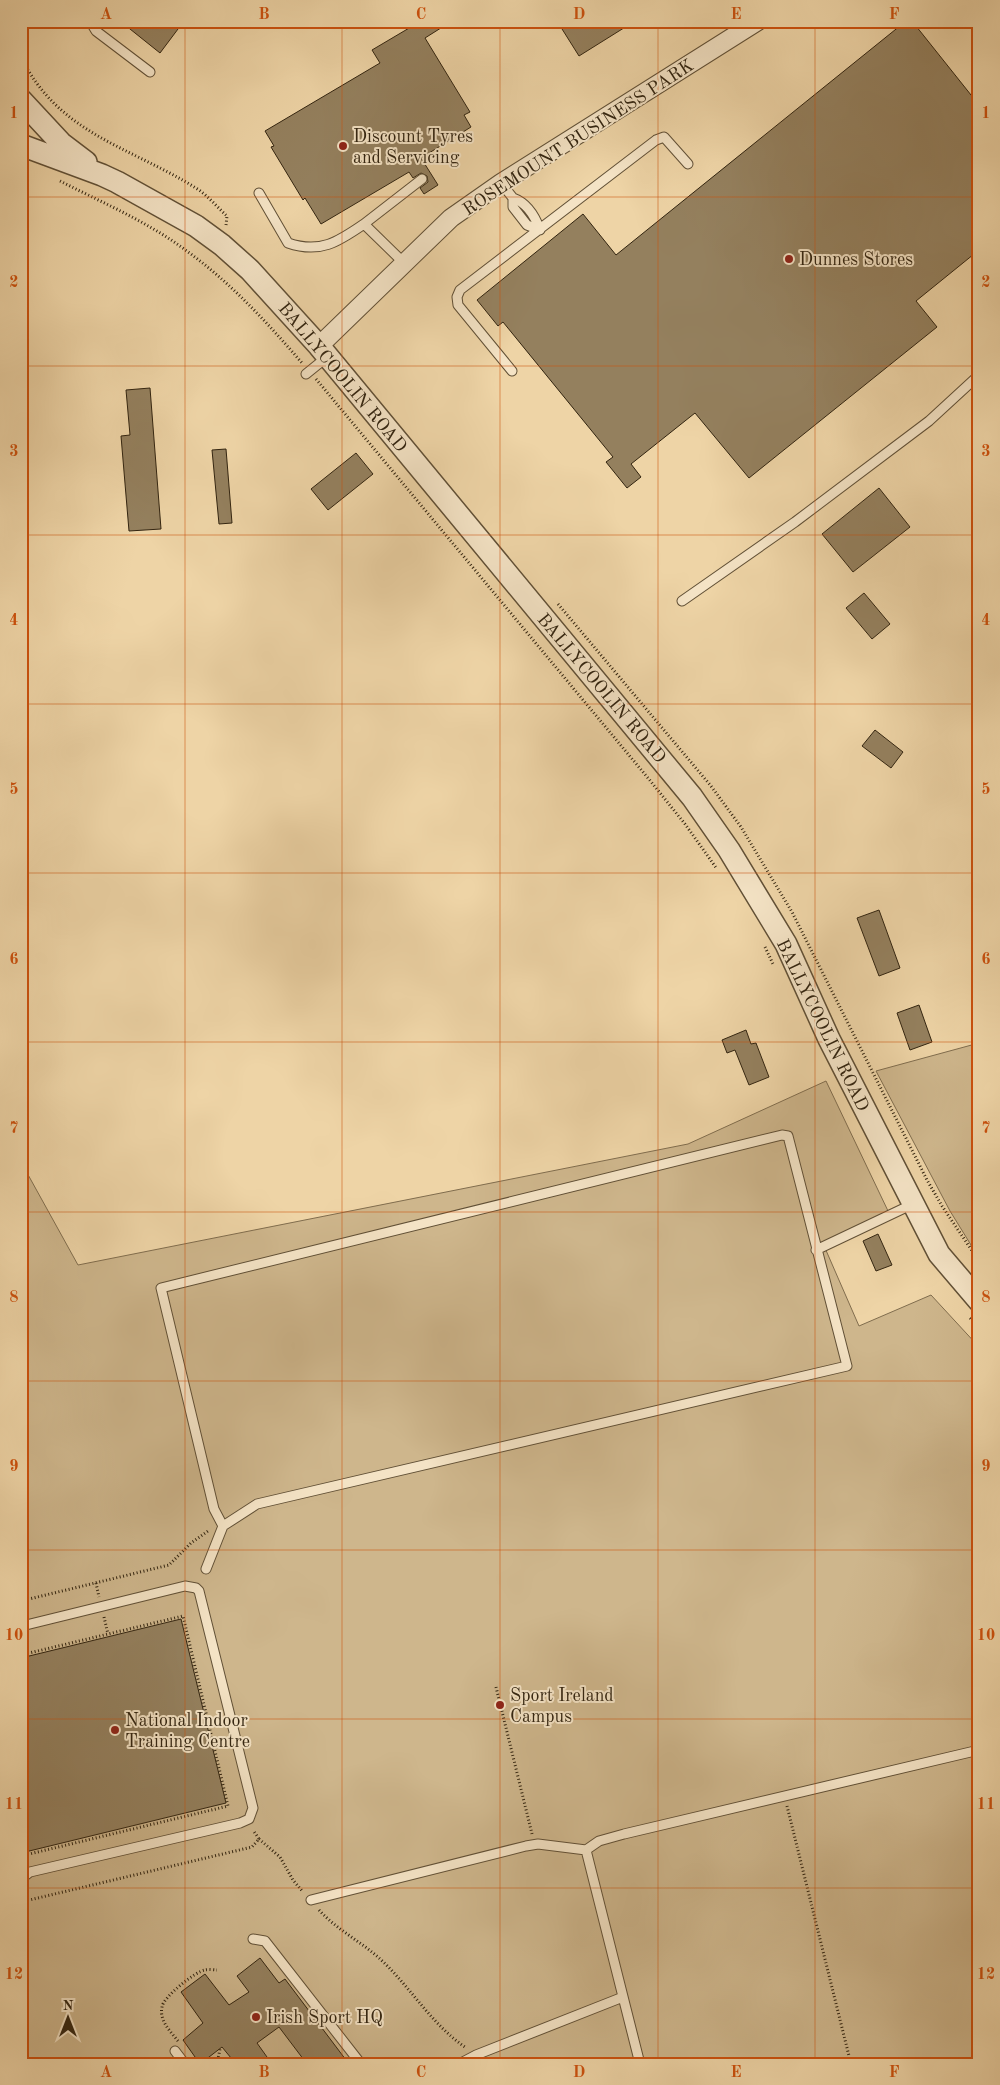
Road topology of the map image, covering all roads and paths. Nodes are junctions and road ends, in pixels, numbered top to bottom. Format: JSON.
{"nodes":[{"id":1,"x":90,"y":21,"type":"edge"},
{"id":2,"x":758,"y":21,"type":"edge"},
{"id":3,"x":21,"y":57,"type":"edge"},
{"id":4,"x":150,"y":72,"type":"dead end"},
{"id":5,"x":21,"y":100,"type":"edge"},
{"id":6,"x":21,"y":145,"type":"edge"},
{"id":7,"x":688,"y":164,"type":"dead end"},
{"id":8,"x":102,"y":175,"type":"junction"},
{"id":9,"x":57,"y":179,"type":"dead end"},
{"id":10,"x":422,"y":179,"type":"dead end"},
{"id":11,"x":501,"y":183,"type":"junction"},
{"id":12,"x":259,"y":193,"type":"dead end"},
{"id":13,"x":227,"y":216,"type":"dead end"},
{"id":14,"x":364,"y":224,"type":"junction"},
{"id":15,"x":540,"y":230,"type":"junction"},
{"id":16,"x":405,"y":264,"type":"junction"},
{"id":17,"x":324,"y":351,"type":"junction"},
{"id":18,"x":512,"y":371,"type":"dead end"},
{"id":19,"x":308,"y":373,"type":"junction"},
{"id":20,"x":979,"y":375,"type":"edge"},
{"id":21,"x":682,"y":601,"type":"dead end"},
{"id":22,"x":721,"y":875,"type":"dead end"},
{"id":23,"x":761,"y":940,"type":"dead end"},
{"id":24,"x":774,"y":965,"type":"dead end"},
{"id":25,"x":913,"y":1204,"type":"junction"},
{"id":26,"x":816,"y":1250,"type":"junction"},
{"id":27,"x":974,"y":1309,"type":"edge"},
{"id":28,"x":979,"y":1326,"type":"edge"},
{"id":29,"x":223,"y":1526,"type":"junction"},
{"id":30,"x":206,"y":1569,"type":"dead end"},
{"id":31,"x":21,"y":1601,"type":"edge"},
{"id":32,"x":103,"y":1613,"type":"dead end"},
{"id":33,"x":98,"y":1614,"type":"dead end"},
{"id":34,"x":21,"y":1624,"type":"edge"},
{"id":35,"x":21,"y":1655,"type":"edge"},
{"id":36,"x":496,"y":1687,"type":"dead end"},
{"id":37,"x":979,"y":1750,"type":"edge"},
{"id":38,"x":784,"y":1796,"type":"junction"},
{"id":39,"x":246,"y":1820,"type":"junction"},
{"id":40,"x":259,"y":1839,"type":"junction"},
{"id":41,"x":535,"y":1844,"type":"junction"},
{"id":42,"x":586,"y":1850,"type":"junction"},
{"id":43,"x":21,"y":1856,"type":"edge"},
{"id":44,"x":21,"y":1879,"type":"edge"},
{"id":45,"x":311,"y":1900,"type":"junction"},
{"id":46,"x":21,"y":1902,"type":"edge"},
{"id":47,"x":253,"y":1939,"type":"dead end"},
{"id":48,"x":217,"y":1970,"type":"dead end"},
{"id":49,"x":623,"y":1997,"type":"junction"},
{"id":50,"x":178,"y":2048,"type":"joint"},
{"id":51,"x":220,"y":2049,"type":"dead end"},
{"id":52,"x":476,"y":2055,"type":"junction"},
{"id":53,"x":185,"y":2064,"type":"edge"},
{"id":54,"x":217,"y":2064,"type":"edge"},
{"id":55,"x":361,"y":2064,"type":"edge"},
{"id":56,"x":459,"y":2064,"type":"edge"},
{"id":57,"x":640,"y":2064,"type":"edge"},
{"id":58,"x":851,"y":2064,"type":"edge"}],
"edges":[{"from":1,"to":4,"type":"lane"},
{"from":2,"to":11,"type":"street","name":"ROSEMOUNT BUSINESS PARK"},
{"from":3,"to":13,"type":"path"},
{"from":5,"to":8,"type":"street","name":"BALLYCOOLIN ROAD"},
{"from":6,"to":8,"type":"street","name":"BALLYCOOLIN ROAD"},
{"from":7,"to":15,"type":"lane"},
{"from":8,"to":17,"type":"street","name":"BALLYCOOLIN ROAD"},
{"from":9,"to":19,"type":"path"},
{"from":10,"to":14,"type":"lane"},
{"from":11,"to":15,"type":"lane"},
{"from":11,"to":16,"type":"street","name":"ROSEMOUNT BUSINESS PARK"},
{"from":12,"to":14,"type":"lane"},
{"from":14,"to":16,"type":"lane"},
{"from":15,"to":18,"type":"lane"},
{"from":16,"to":17,"type":"street","name":"ROSEMOUNT BUSINESS PARK"},
{"from":17,"to":19,"type":"lane"},
{"from":17,"to":25,"type":"street","name":"BALLYCOOLIN ROAD"},
{"from":19,"to":22,"type":"path"},
{"from":20,"to":21,"type":"lane"},
{"from":23,"to":24,"type":"path"},
{"from":25,"to":26,"type":"lane"},
{"from":25,"to":27,"type":"street","name":"BALLYCOOLIN ROAD"},
{"from":26,"to":29,"type":"lane"},
{"from":26,"to":29,"type":"lane"},
{"from":27,"to":28,"type":"path"},
{"from":29,"to":30,"type":"lane"},
{"from":29,"to":31,"type":"path"},
{"from":32,"to":33,"type":"path"},
{"from":34,"to":39,"type":"lane"},
{"from":35,"to":43,"type":"path"},
{"from":36,"to":41,"type":"path"},
{"from":37,"to":38,"type":"lane"},
{"from":38,"to":42,"type":"lane"},
{"from":38,"to":58,"type":"path"},
{"from":39,"to":40,"type":"path"},
{"from":39,"to":44,"type":"lane"},
{"from":40,"to":45,"type":"path"},
{"from":40,"to":46,"type":"path"},
{"from":41,"to":42,"type":"lane"},
{"from":41,"to":45,"type":"lane"},
{"from":42,"to":49,"type":"lane"},
{"from":45,"to":52,"type":"path"},
{"from":47,"to":55,"type":"lane"},
{"from":48,"to":50,"type":"path"},
{"from":49,"to":52,"type":"lane"},
{"from":49,"to":57,"type":"lane"},
{"from":50,"to":53,"type":"lane"},
{"from":51,"to":54,"type":"path"},
{"from":52,"to":56,"type":"lane"}]}
